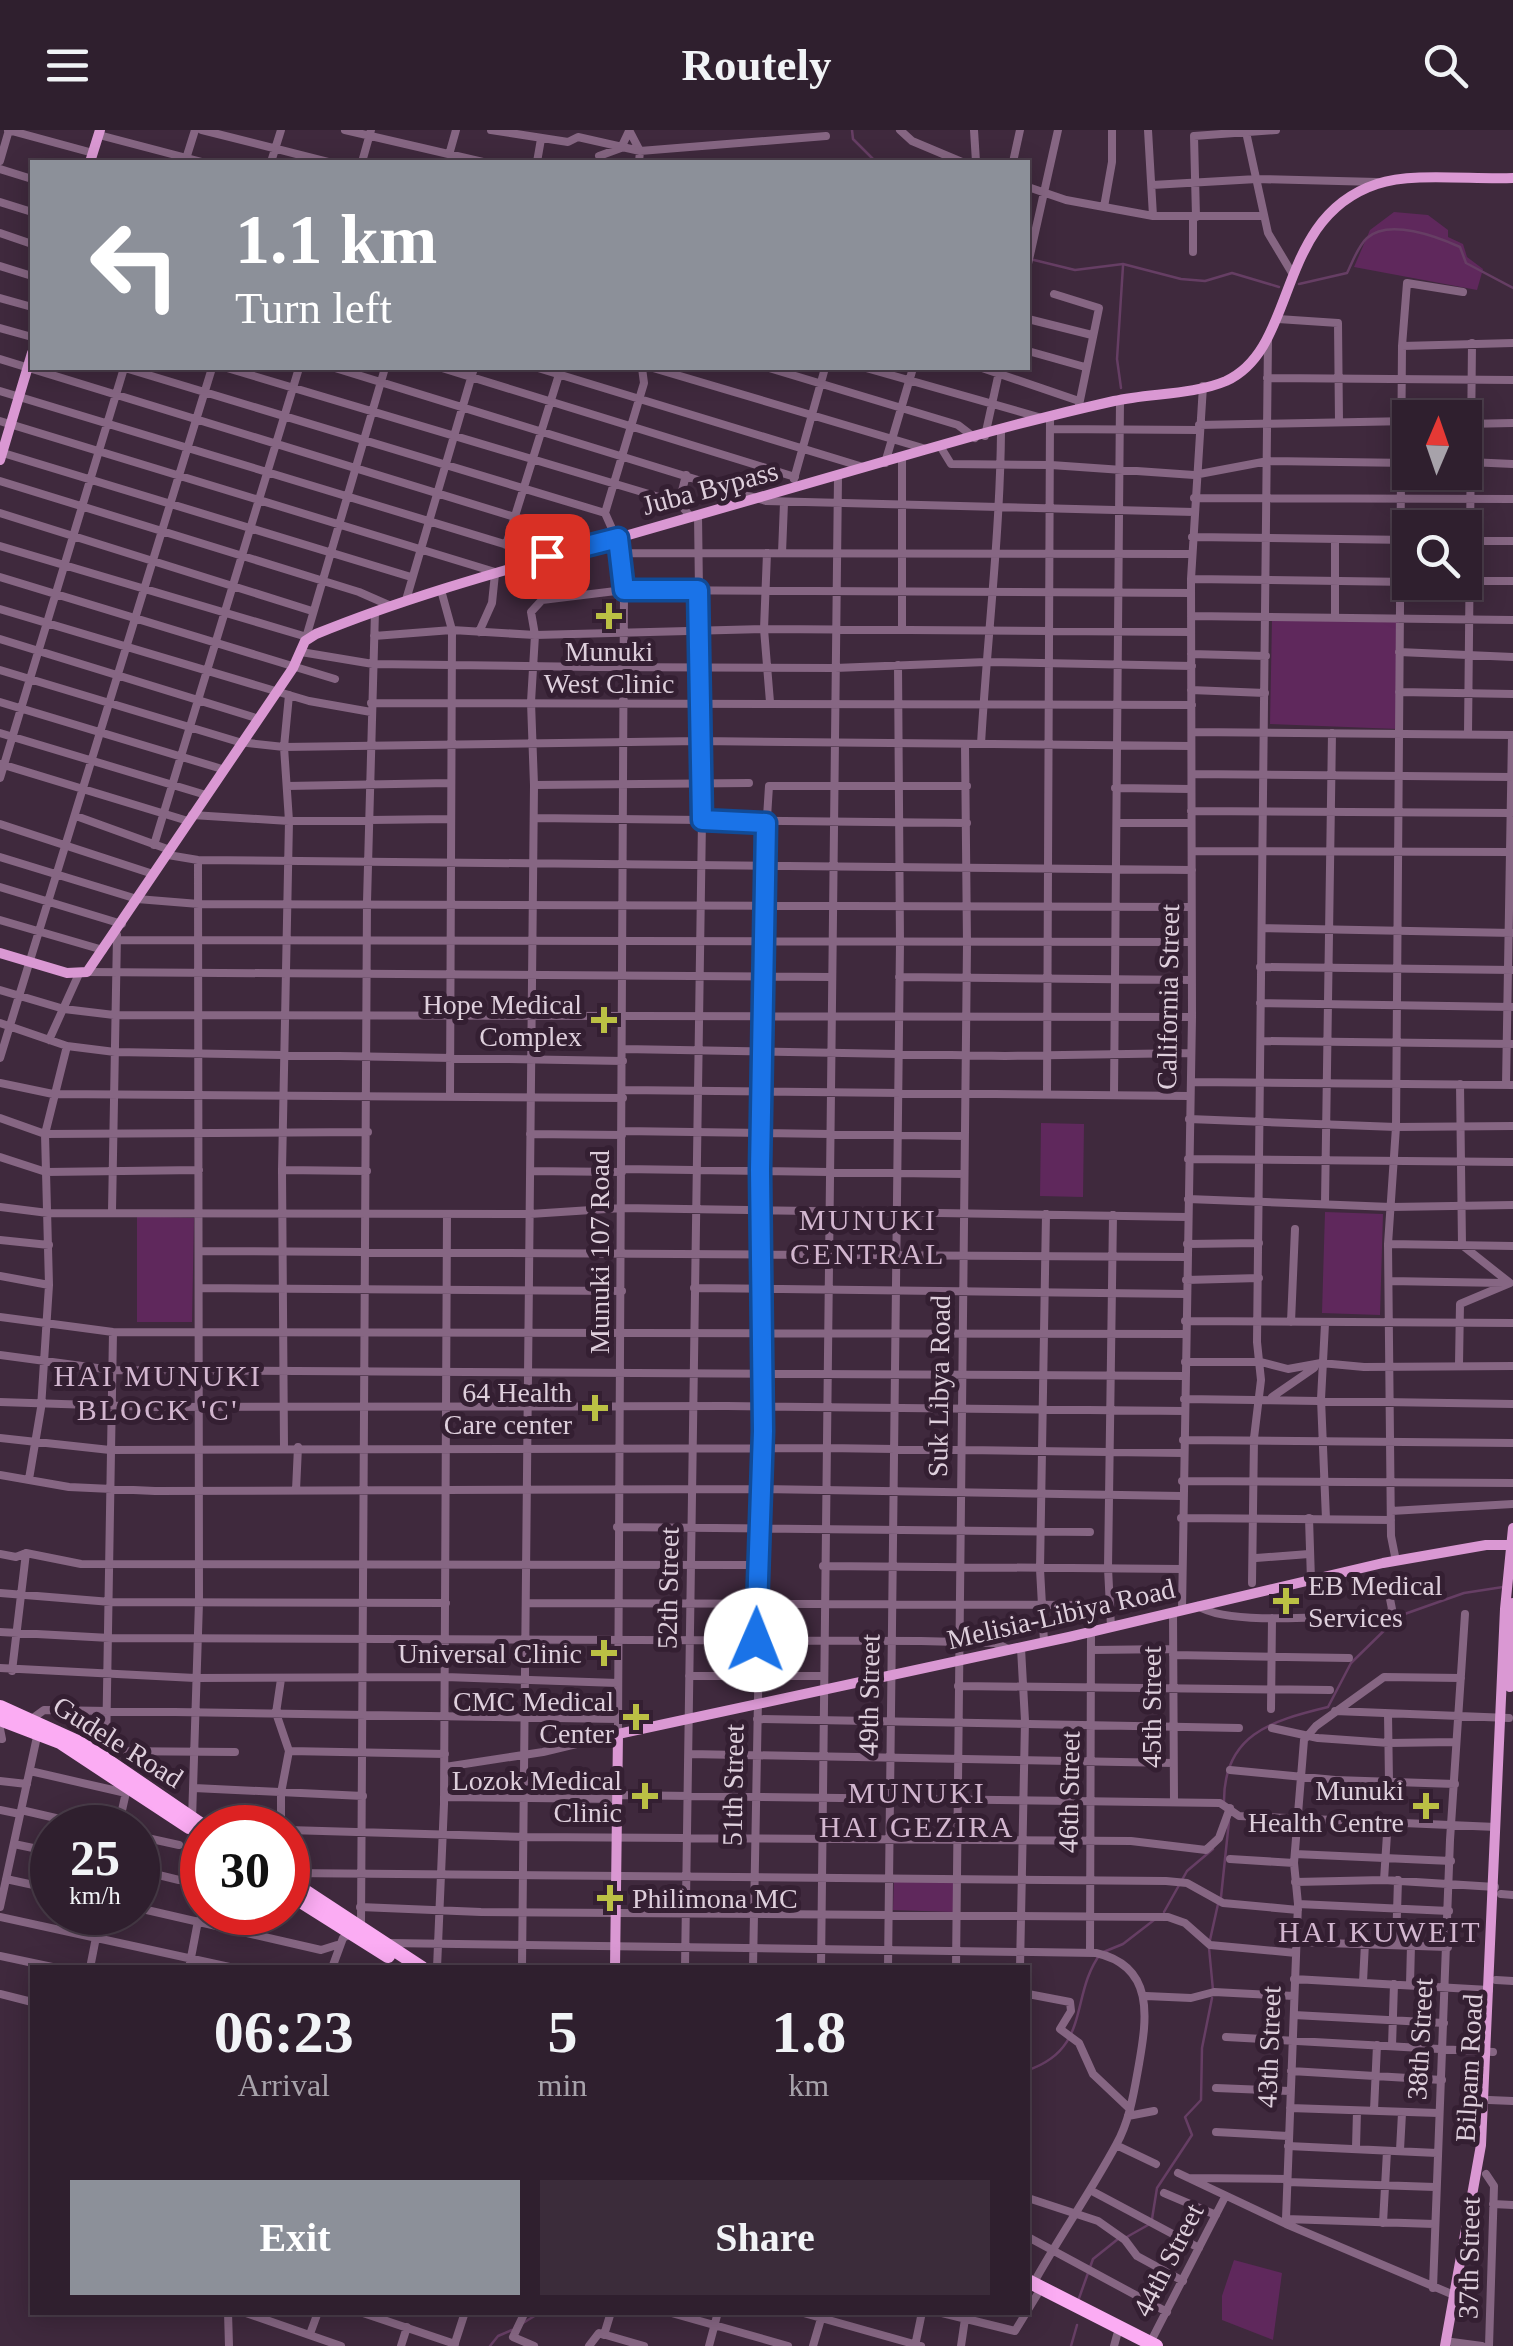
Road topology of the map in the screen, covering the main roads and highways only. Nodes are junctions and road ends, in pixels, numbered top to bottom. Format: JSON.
{"nodes":[{"id":1,"x":100,"y":133,"type":"edge"},
{"id":2,"x":92,"y":160,"type":"edge"},
{"id":3,"x":1513,"y":178,"type":"edge"},
{"id":4,"x":30,"y":360,"type":"edge"},
{"id":5,"x":5,"y":423,"type":"edge"},
{"id":6,"x":1,"y":455,"type":"edge"},
{"id":7,"x":0,"y":953,"type":"edge"},
{"id":8,"x":1512,"y":1537,"type":"edge"},
{"id":9,"x":1511,"y":1609,"type":"edge"},
{"id":10,"x":1512,"y":1652,"type":"edge"},
{"id":11,"x":1511,"y":1690,"type":"edge"},
{"id":12,"x":0,"y":1707,"type":"edge"},
{"id":13,"x":1506,"y":1718,"type":"junction"},
{"id":14,"x":0,"y":1719,"type":"edge"},
{"id":15,"x":36,"y":1725,"type":"junction"},
{"id":16,"x":618,"y":1734,"type":"joint"},
{"id":17,"x":180,"y":1813,"type":"edge"},
{"id":18,"x":180,"y":1818,"type":"edge"},
{"id":19,"x":1503,"y":1892,"type":"edge"},
{"id":20,"x":310,"y":1895,"type":"edge"},
{"id":21,"x":310,"y":1906,"type":"edge"},
{"id":22,"x":352,"y":1932,"type":"junction"},
{"id":23,"x":402,"y":1965,"type":"edge"},
{"id":24,"x":417,"y":1965,"type":"edge"},
{"id":25,"x":615,"y":1965,"type":"edge"},
{"id":26,"x":1490,"y":2051,"type":"junction"},
{"id":27,"x":1031,"y":2288,"type":"edge"},
{"id":28,"x":1458,"y":2297,"type":"junction"},
{"id":29,"x":1115,"y":2340,"type":"edge"},
{"id":30,"x":1148,"y":2345,"type":"edge"},
{"id":31,"x":1449,"y":2345,"type":"edge"}],
"edges":[{"from":1,"to":2,"type":"main road"},
{"from":3,"to":7,"type":"main road","name":"Juba Bypass"},
{"from":4,"to":5,"type":"main road"},
{"from":5,"to":6,"type":"main road"},
{"from":8,"to":9,"type":"main road"},
{"from":8,"to":16,"type":"main road","name":"Melisia-Libiya Road"},
{"from":9,"to":10,"type":"main road","name":"Bilpam Road"},
{"from":9,"to":13,"type":"main road","name":"Bilpam Road"},
{"from":10,"to":11,"type":"main road","name":"Bilpam Road"},
{"from":11,"to":13,"type":"main road","name":"Bilpam Road"},
{"from":12,"to":15,"type":"highway","name":"Gudele Road"},
{"from":13,"to":19,"type":"main road","name":"Bilpam Road"},
{"from":13,"to":19,"type":"main road","name":"Bilpam Road"},
{"from":14,"to":15,"type":"highway","name":"Gudele Road"},
{"from":15,"to":17,"type":"highway","name":"Gudele Road"},
{"from":15,"to":18,"type":"highway","name":"Gudele Road"},
{"from":16,"to":25,"type":"main road","name":"Munuki 107 Road"},
{"from":19,"to":26,"type":"main road","name":"Bilpam Road"},
{"from":20,"to":22,"type":"highway"},
{"from":21,"to":22,"type":"highway"},
{"from":22,"to":23,"type":"highway"},
{"from":22,"to":24,"type":"highway"},
{"from":26,"to":28,"type":"main road","name":"Bilpam Road"},
{"from":26,"to":28,"type":"main road","name":"Bilpam Road"},
{"from":27,"to":29,"type":"highway"},
{"from":27,"to":30,"type":"highway"},
{"from":28,"to":31,"type":"main road","name":"Bilpam Road"},
{"from":29,"to":30,"type":"highway"}]}
